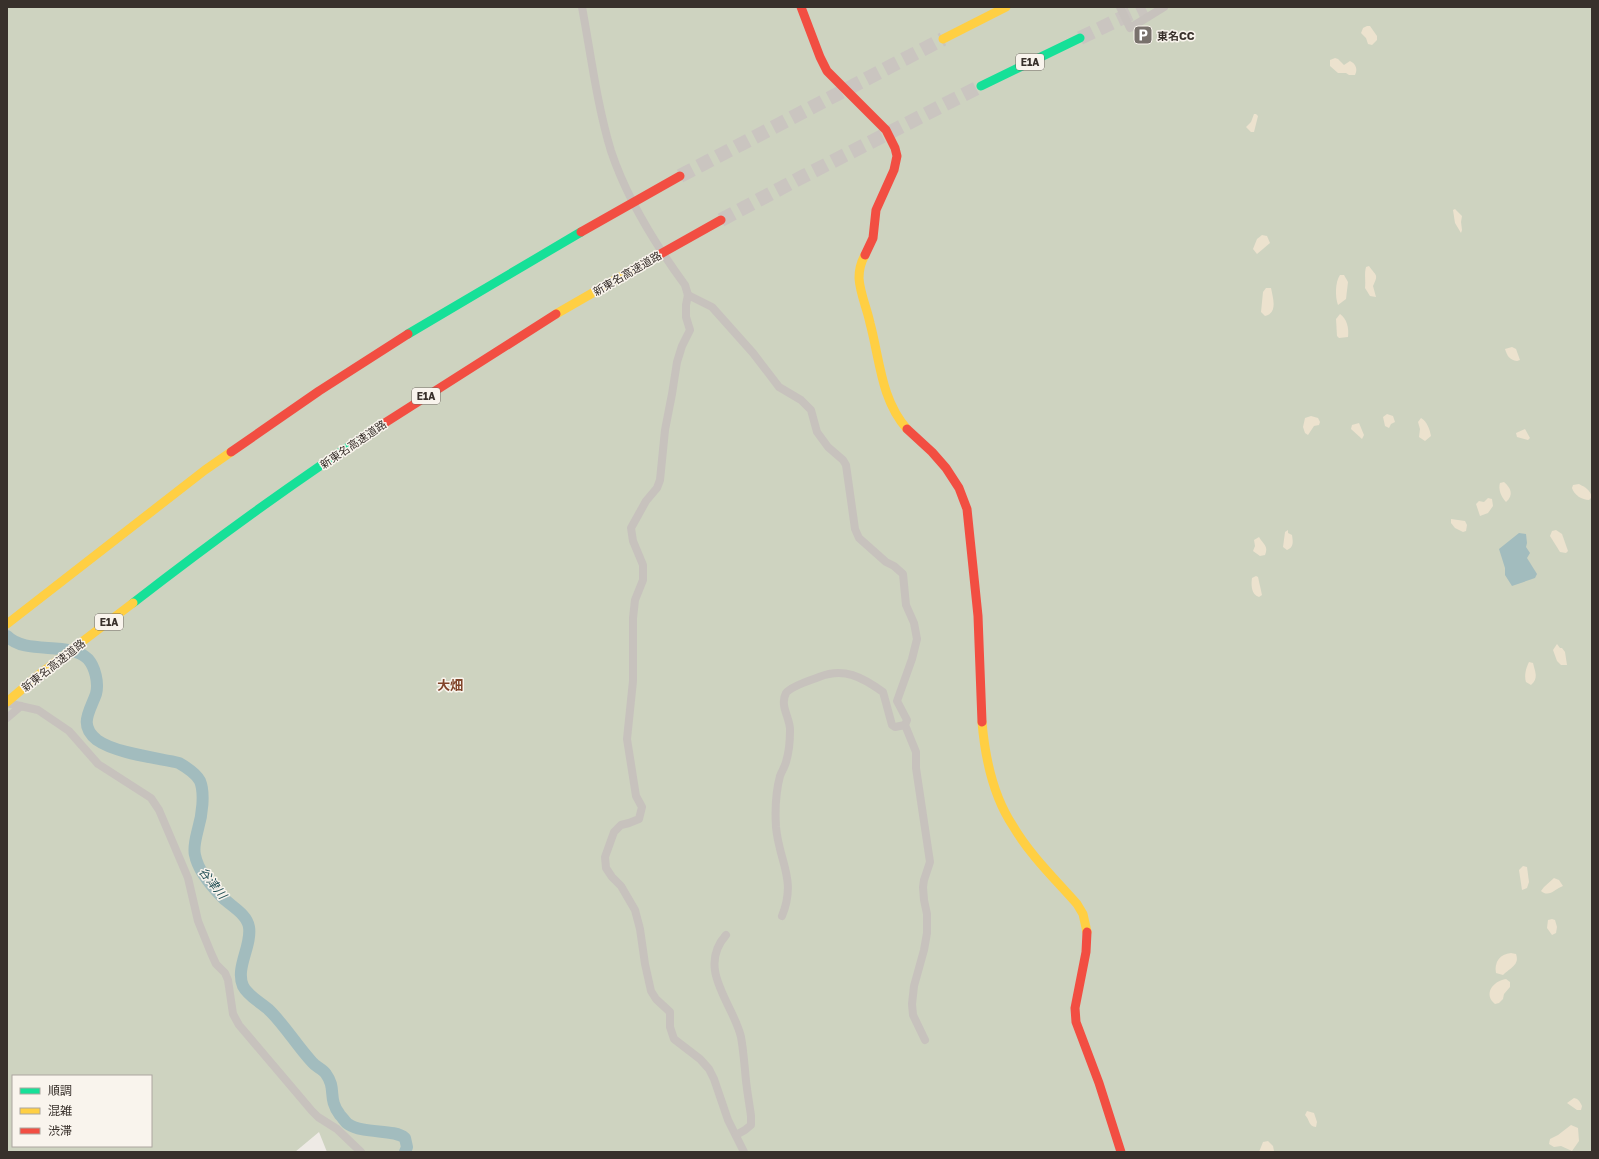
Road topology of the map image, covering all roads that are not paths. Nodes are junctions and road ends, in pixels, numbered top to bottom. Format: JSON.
{"nodes":[{"id":1,"x":582,"y":7,"type":"edge"},
{"id":2,"x":801,"y":7,"type":"edge"},
{"id":3,"x":1006,"y":7,"type":"edge"},
{"id":4,"x":1120,"y":7,"type":"edge"},
{"id":5,"x":1148,"y":7,"type":"edge"},
{"id":6,"x":1164,"y":7,"type":"edge"},
{"id":7,"x":1149,"y":16,"type":"junction"},
{"id":8,"x":943,"y":38,"type":"tunnel mouth"},
{"id":9,"x":1080,"y":38,"type":"tunnel mouth"},
{"id":10,"x":981,"y":86,"type":"tunnel mouth"},
{"id":11,"x":680,"y":176,"type":"tunnel mouth"},
{"id":12,"x":721,"y":220,"type":"tunnel mouth"},
{"id":13,"x":688,"y":295,"type":"junction"},
{"id":14,"x":7,"y":624,"type":"edge"},
{"id":15,"x":7,"y":703,"type":"edge"},
{"id":16,"x":21,"y":706,"type":"junction"},
{"id":17,"x":7,"y":718,"type":"edge"},
{"id":18,"x":905,"y":725,"type":"junction"},
{"id":19,"x":782,"y":916,"type":"dead end"},
{"id":20,"x":726,"y":935,"type":"dead end"},
{"id":21,"x":925,"y":1040,"type":"dead end"},
{"id":22,"x":736,"y":1135,"type":"junction"},
{"id":23,"x":361,"y":1152,"type":"edge"},
{"id":24,"x":744,"y":1152,"type":"edge"},
{"id":25,"x":1121,"y":1152,"type":"edge"}],
"edges":[{"from":1,"to":13,"type":"street"},
{"from":2,"to":25,"type":"main road"},
{"from":3,"to":8,"type":"main road"},
{"from":4,"to":7,"type":"street"},
{"from":5,"to":7,"type":"street"},
{"from":6,"to":7,"type":"street"},
{"from":9,"to":10,"type":"main road","number":"E1A"},
{"from":11,"to":14,"type":"main road","bridge":true},
{"from":12,"to":15,"type":"main road","name":"新東名高速道路","number":"E1A","bridge":true},
{"from":13,"to":18,"type":"street"},
{"from":13,"to":22,"type":"street"},
{"from":15,"to":16,"type":"street"},
{"from":16,"to":17,"type":"street"},
{"from":16,"to":23,"type":"street"},
{"from":18,"to":19,"type":"street"},
{"from":18,"to":21,"type":"street"},
{"from":20,"to":22,"type":"street"},
{"from":22,"to":24,"type":"street"}]}
